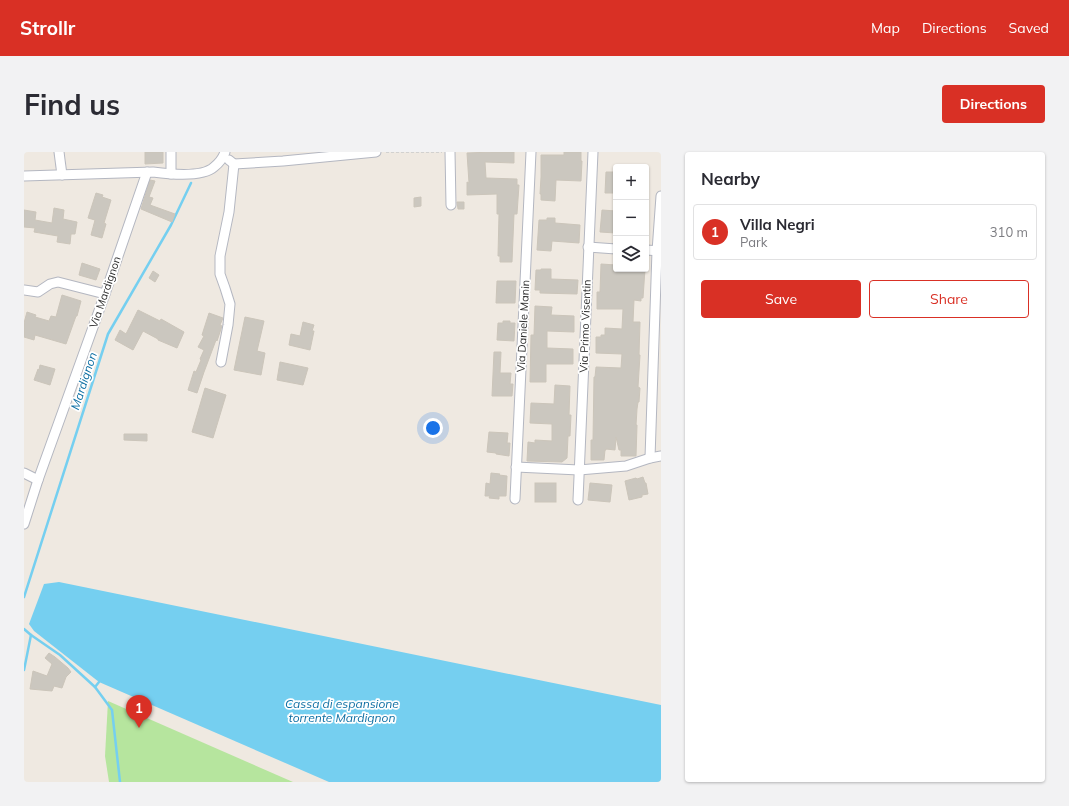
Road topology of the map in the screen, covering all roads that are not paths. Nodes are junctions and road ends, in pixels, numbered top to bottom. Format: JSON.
{"nodes":[{"id":1,"x":59,"y":152,"type":"edge"},
{"id":2,"x":171,"y":152,"type":"edge"},
{"id":3,"x":376,"y":152,"type":"edge"},
{"id":4,"x":450,"y":152,"type":"edge"},
{"id":5,"x":531,"y":152,"type":"edge"},
{"id":6,"x":593,"y":152,"type":"edge"},
{"id":7,"x":224,"y":154,"type":"edge"},
{"id":8,"x":234,"y":164,"type":"junction"},
{"id":9,"x":147,"y":172,"type":"junction"},
{"id":10,"x":171,"y":174,"type":"junction"},
{"id":11,"x":62,"y":175,"type":"junction"},
{"id":12,"x":24,"y":176,"type":"edge"},
{"id":13,"x":661,"y":196,"type":"edge"},
{"id":14,"x":450,"y":205,"type":"dead end"},
{"id":15,"x":588,"y":247,"type":"junction"},
{"id":16,"x":613,"y":249,"type":"edge"},
{"id":17,"x":649,"y":250,"type":"edge"},
{"id":18,"x":659,"y":251,"type":"edge"},
{"id":19,"x":24,"y":290,"type":"edge"},
{"id":20,"x":105,"y":294,"type":"junction"},
{"id":21,"x":221,"y":362,"type":"dead end"},
{"id":22,"x":661,"y":456,"type":"edge"},
{"id":23,"x":650,"y":458,"type":"junction"},
{"id":24,"x":516,"y":467,"type":"junction"},
{"id":25,"x":579,"y":470,"type":"junction"},
{"id":26,"x":24,"y":473,"type":"edge"},
{"id":27,"x":38,"y":480,"type":"junction"},
{"id":28,"x":515,"y":499,"type":"dead end"},
{"id":29,"x":578,"y":500,"type":"dead end"},
{"id":30,"x":24,"y":524,"type":"edge"}],
"edges":[{"from":1,"to":11,"type":"street"},
{"from":2,"to":10,"type":"street"},
{"from":3,"to":8,"type":"street"},
{"from":4,"to":14,"type":"street"},
{"from":5,"to":24,"type":"street","name":"Via Daniele Manin"},
{"from":6,"to":15,"type":"street","name":"Via Primo Visentin"},
{"from":7,"to":8,"type":"street"},
{"from":7,"to":10,"type":"street"},
{"from":8,"to":21,"type":"street"},
{"from":9,"to":10,"type":"street"},
{"from":9,"to":11,"type":"street"},
{"from":9,"to":20,"type":"street","name":"Via Mardignon"},
{"from":11,"to":12,"type":"street"},
{"from":13,"to":18,"type":"street"},
{"from":15,"to":16,"type":"street"},
{"from":15,"to":25,"type":"street","name":"Via Primo Visentin"},
{"from":17,"to":18,"type":"street"},
{"from":18,"to":23,"type":"street"},
{"from":19,"to":20,"type":"street"},
{"from":20,"to":27,"type":"street","name":"Via Mardignon"},
{"from":22,"to":23,"type":"street"},
{"from":23,"to":25,"type":"street"},
{"from":24,"to":25,"type":"street"},
{"from":24,"to":28,"type":"street","name":"Via Daniele Manin"},
{"from":25,"to":29,"type":"street","name":"Via Primo Visentin"},
{"from":26,"to":27,"type":"street"},
{"from":27,"to":30,"type":"street","name":"Via Mardignon"}]}
